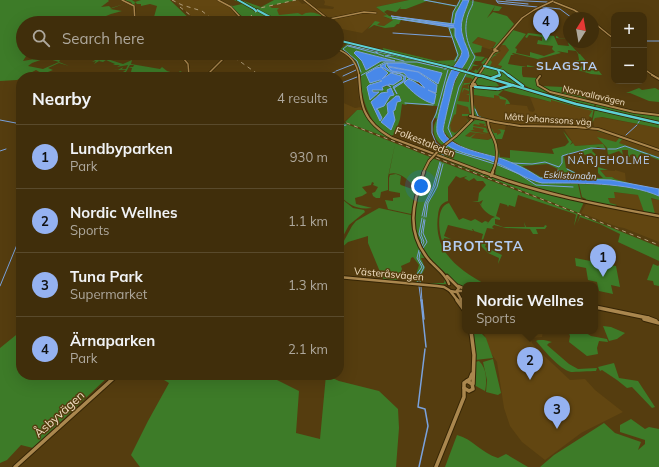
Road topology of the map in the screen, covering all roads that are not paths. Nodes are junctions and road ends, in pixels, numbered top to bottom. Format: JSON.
{"nodes":[{"id":1,"x":123,"y":0,"type":"edge"},
{"id":2,"x":218,"y":0,"type":"edge"},
{"id":3,"x":238,"y":0,"type":"edge"},
{"id":4,"x":304,"y":0,"type":"edge"},
{"id":5,"x":553,"y":1,"type":"edge"},
{"id":6,"x":578,"y":12,"type":"edge"},
{"id":7,"x":376,"y":13,"type":"dead end"},
{"id":8,"x":135,"y":16,"type":"edge"},
{"id":9,"x":240,"y":16,"type":"edge"},
{"id":10,"x":267,"y":16,"type":"edge"},
{"id":11,"x":325,"y":16,"type":"edge"},
{"id":12,"x":344,"y":17,"type":"edge"},
{"id":13,"x":599,"y":27,"type":"edge"},
{"id":14,"x":611,"y":37,"type":"edge"},
{"id":15,"x":344,"y":42,"type":"edge"},
{"id":16,"x":497,"y":50,"type":"junction"},
{"id":17,"x":494,"y":51,"type":"junction"},
{"id":18,"x":344,"y":52,"type":"edge"},
{"id":19,"x":185,"y":60,"type":"edge"},
{"id":20,"x":222,"y":60,"type":"edge"},
{"id":21,"x":484,"y":66,"type":"junction"},
{"id":22,"x":647,"y":71,"type":"edge"},
{"id":23,"x":190,"y":72,"type":"edge"},
{"id":24,"x":210,"y":72,"type":"edge"},
{"id":25,"x":540,"y":76,"type":"dead end"},
{"id":26,"x":486,"y":77,"type":"junction"},
{"id":27,"x":659,"y":80,"type":"edge"},
{"id":28,"x":474,"y":86,"type":"junction"},
{"id":29,"x":517,"y":86,"type":"junction"},
{"id":30,"x":533,"y":91,"type":"junction"},
{"id":31,"x":595,"y":108,"type":"junction"},
{"id":32,"x":659,"y":115,"type":"edge"},
{"id":33,"x":472,"y":118,"type":"junction"},
{"id":34,"x":488,"y":121,"type":"junction"},
{"id":35,"x":659,"y":122,"type":"edge"},
{"id":36,"x":659,"y":150,"type":"edge"},
{"id":37,"x":491,"y":176,"type":"junction"},
{"id":38,"x":659,"y":216,"type":"edge"},
{"id":39,"x":431,"y":262,"type":"junction"},
{"id":40,"x":344,"y":277,"type":"edge"},
{"id":41,"x":449,"y":284,"type":"junction"},
{"id":42,"x":457,"y":285,"type":"junction"},
{"id":43,"x":437,"y":286,"type":"junction"},
{"id":44,"x":462,"y":288,"type":"edge"},
{"id":45,"x":449,"y":290,"type":"junction"},
{"id":46,"x":462,"y":291,"type":"edge"},
{"id":47,"x":457,"y":292,"type":"junction"},
{"id":48,"x":462,"y":303,"type":"edge"},
{"id":49,"x":462,"y":306,"type":"edge"},
{"id":50,"x":598,"y":307,"type":"edge"},
{"id":51,"x":659,"y":323,"type":"edge"},
{"id":52,"x":471,"y":334,"type":"edge"},
{"id":53,"x":472,"y":374,"type":"junction"},
{"id":54,"x":111,"y":380,"type":"edge"},
{"id":55,"x":467,"y":381,"type":"junction"},
{"id":56,"x":472,"y":384,"type":"junction"},
{"id":57,"x":464,"y":388,"type":"junction"},
{"id":58,"x":468,"y":391,"type":"junction"},
{"id":59,"x":464,"y":396,"type":"junction"},
{"id":60,"x":15,"y":467,"type":"edge"},
{"id":61,"x":436,"y":467,"type":"edge"}],
"edges":[{"from":1,"to":8,"type":"main road"},
{"from":2,"to":9,"type":"main road"},
{"from":3,"to":10,"type":"highway"},
{"from":4,"to":11,"type":"main road"},
{"from":5,"to":6,"type":"main road"},
{"from":5,"to":16,"type":"main road"},
{"from":7,"to":12,"type":"main road"},
{"from":13,"to":14,"type":"main road"},
{"from":15,"to":26,"type":"highway","bridge":true},
{"from":16,"to":17,"type":"main road"},
{"from":16,"to":17,"type":"main road"},
{"from":17,"to":21,"type":"main road"},
{"from":18,"to":37,"type":"main road","name":"Folkestaleden"},
{"from":19,"to":23,"type":"main road"},
{"from":20,"to":24,"type":"main road"},
{"from":21,"to":26,"type":"highway"},
{"from":21,"to":28,"type":"main road"},
{"from":21,"to":30,"type":"highway"},
{"from":22,"to":27,"type":"main road"},
{"from":25,"to":32,"type":"main road","name":"Norrvallavägen"},
{"from":26,"to":28,"type":"highway"},
{"from":26,"to":29,"type":"highway"},
{"from":26,"to":30,"type":"highway"},
{"from":28,"to":29,"type":"highway"},
{"from":28,"to":33,"type":"main road"},
{"from":29,"to":31,"type":"highway"},
{"from":30,"to":31,"type":"highway"},
{"from":31,"to":35,"type":"highway"},
{"from":33,"to":34,"type":"main road","name":"Mått Johanssons väg"},
{"from":33,"to":39,"type":"main road","bridge":true},
{"from":34,"to":36,"type":"main road","name":"Mått Johanssons väg"},
{"from":34,"to":37,"type":"main road"},
{"from":37,"to":38,"type":"main road","name":"Folkestaleden"},
{"from":39,"to":41,"type":"main road"},
{"from":39,"to":42,"type":"main road"},
{"from":40,"to":43,"type":"main road","name":"Västeråsvägen"},
{"from":41,"to":42,"type":"main road"},
{"from":41,"to":43,"type":"main road","name":"Västeråsvägen"},
{"from":41,"to":45,"type":"main road"},
{"from":42,"to":44,"type":"main road"},
{"from":42,"to":47,"type":"main road"},
{"from":43,"to":45,"type":"main road","name":"Västeråsvägen"},
{"from":45,"to":47,"type":"main road"},
{"from":45,"to":49,"type":"main road"},
{"from":46,"to":47,"type":"main road"},
{"from":47,"to":48,"type":"main road"},
{"from":50,"to":51,"type":"main road"},
{"from":52,"to":53,"type":"main road"},
{"from":53,"to":55,"type":"main road"},
{"from":53,"to":56,"type":"main road"},
{"from":54,"to":60,"type":"main road","name":"Åsbyvägen"},
{"from":55,"to":56,"type":"main road"},
{"from":55,"to":57,"type":"main road"},
{"from":56,"to":58,"type":"main road"},
{"from":57,"to":58,"type":"main road"},
{"from":57,"to":59,"type":"main road"},
{"from":58,"to":59,"type":"main road"},
{"from":59,"to":61,"type":"main road"}]}
